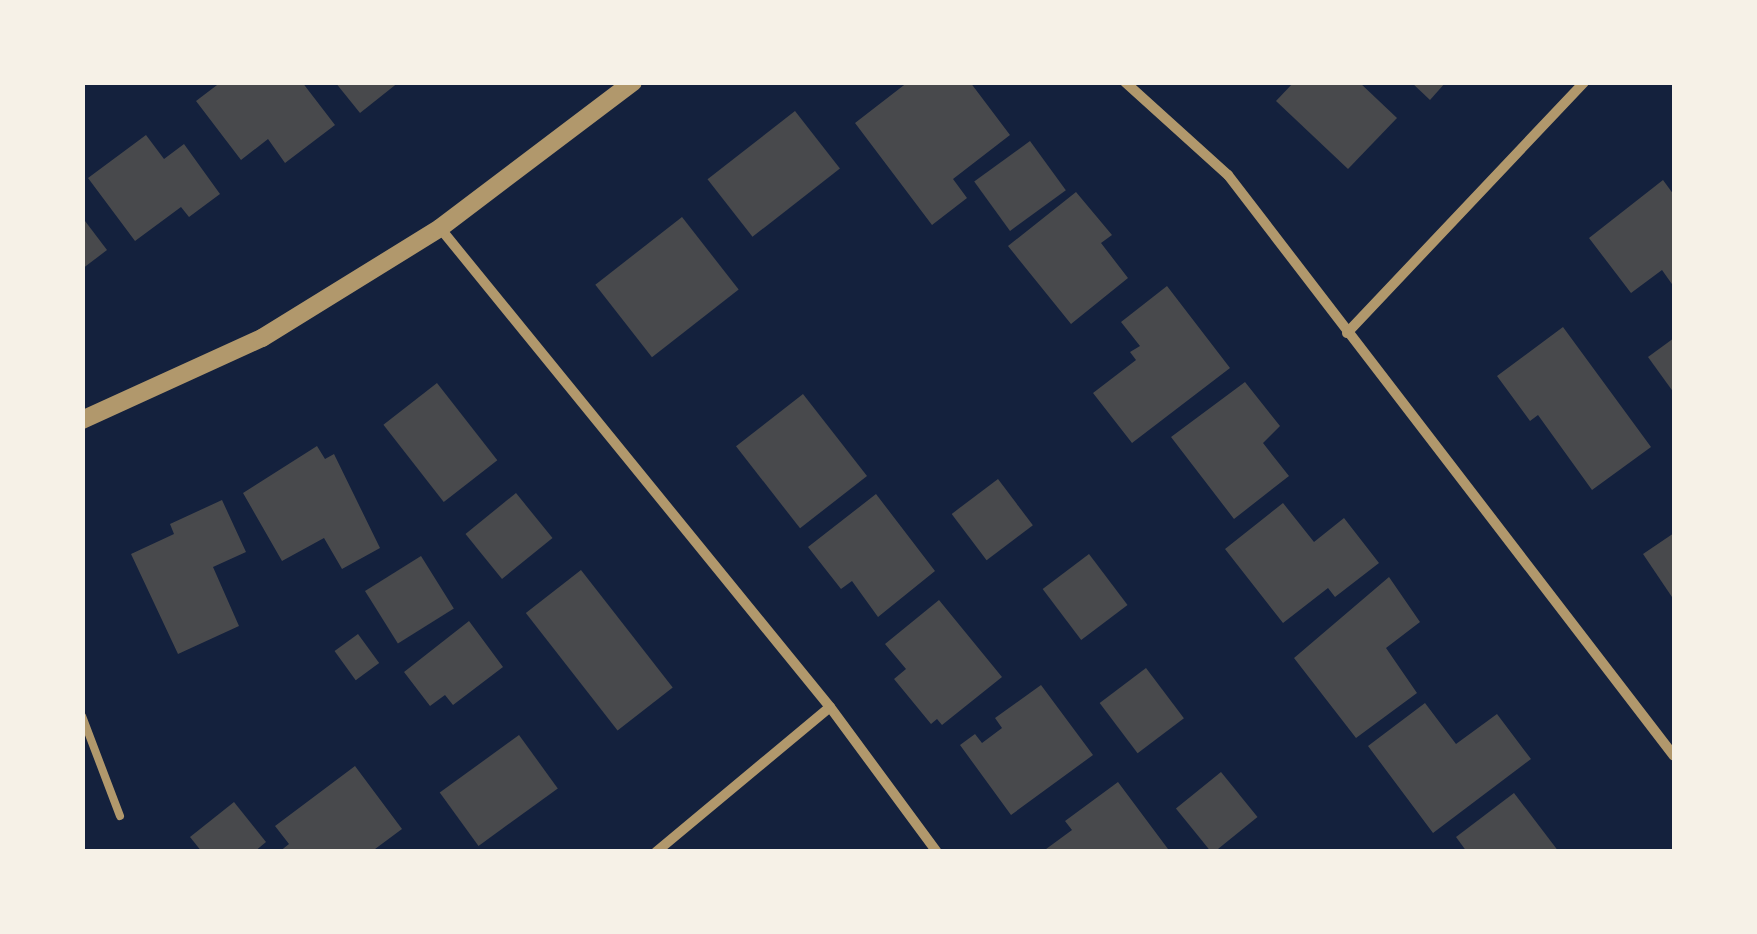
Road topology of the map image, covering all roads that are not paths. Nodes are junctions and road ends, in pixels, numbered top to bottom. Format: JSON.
{"nodes":[{"id":1,"x":632,"y":82,"type":"edge"},
{"id":2,"x":1125,"y":82,"type":"edge"},
{"id":3,"x":1584,"y":82,"type":"edge"},
{"id":4,"x":440,"y":228,"type":"junction"},
{"id":5,"x":1348,"y":333,"type":"junction"},
{"id":6,"x":82,"y":420,"type":"edge"},
{"id":7,"x":830,"y":706,"type":"junction"},
{"id":8,"x":82,"y":716,"type":"edge"},
{"id":9,"x":1674,"y":756,"type":"edge"},
{"id":10,"x":120,"y":816,"type":"dead end"},
{"id":11,"x":656,"y":852,"type":"edge"},
{"id":12,"x":937,"y":852,"type":"edge"}],
"edges":[{"from":1,"to":4,"type":"street"},
{"from":2,"to":5,"type":"street"},
{"from":3,"to":5,"type":"street"},
{"from":4,"to":6,"type":"street"},
{"from":4,"to":7,"type":"street"},
{"from":5,"to":9,"type":"street"},
{"from":7,"to":11,"type":"street"},
{"from":7,"to":12,"type":"street"},
{"from":8,"to":10,"type":"lane"}]}
